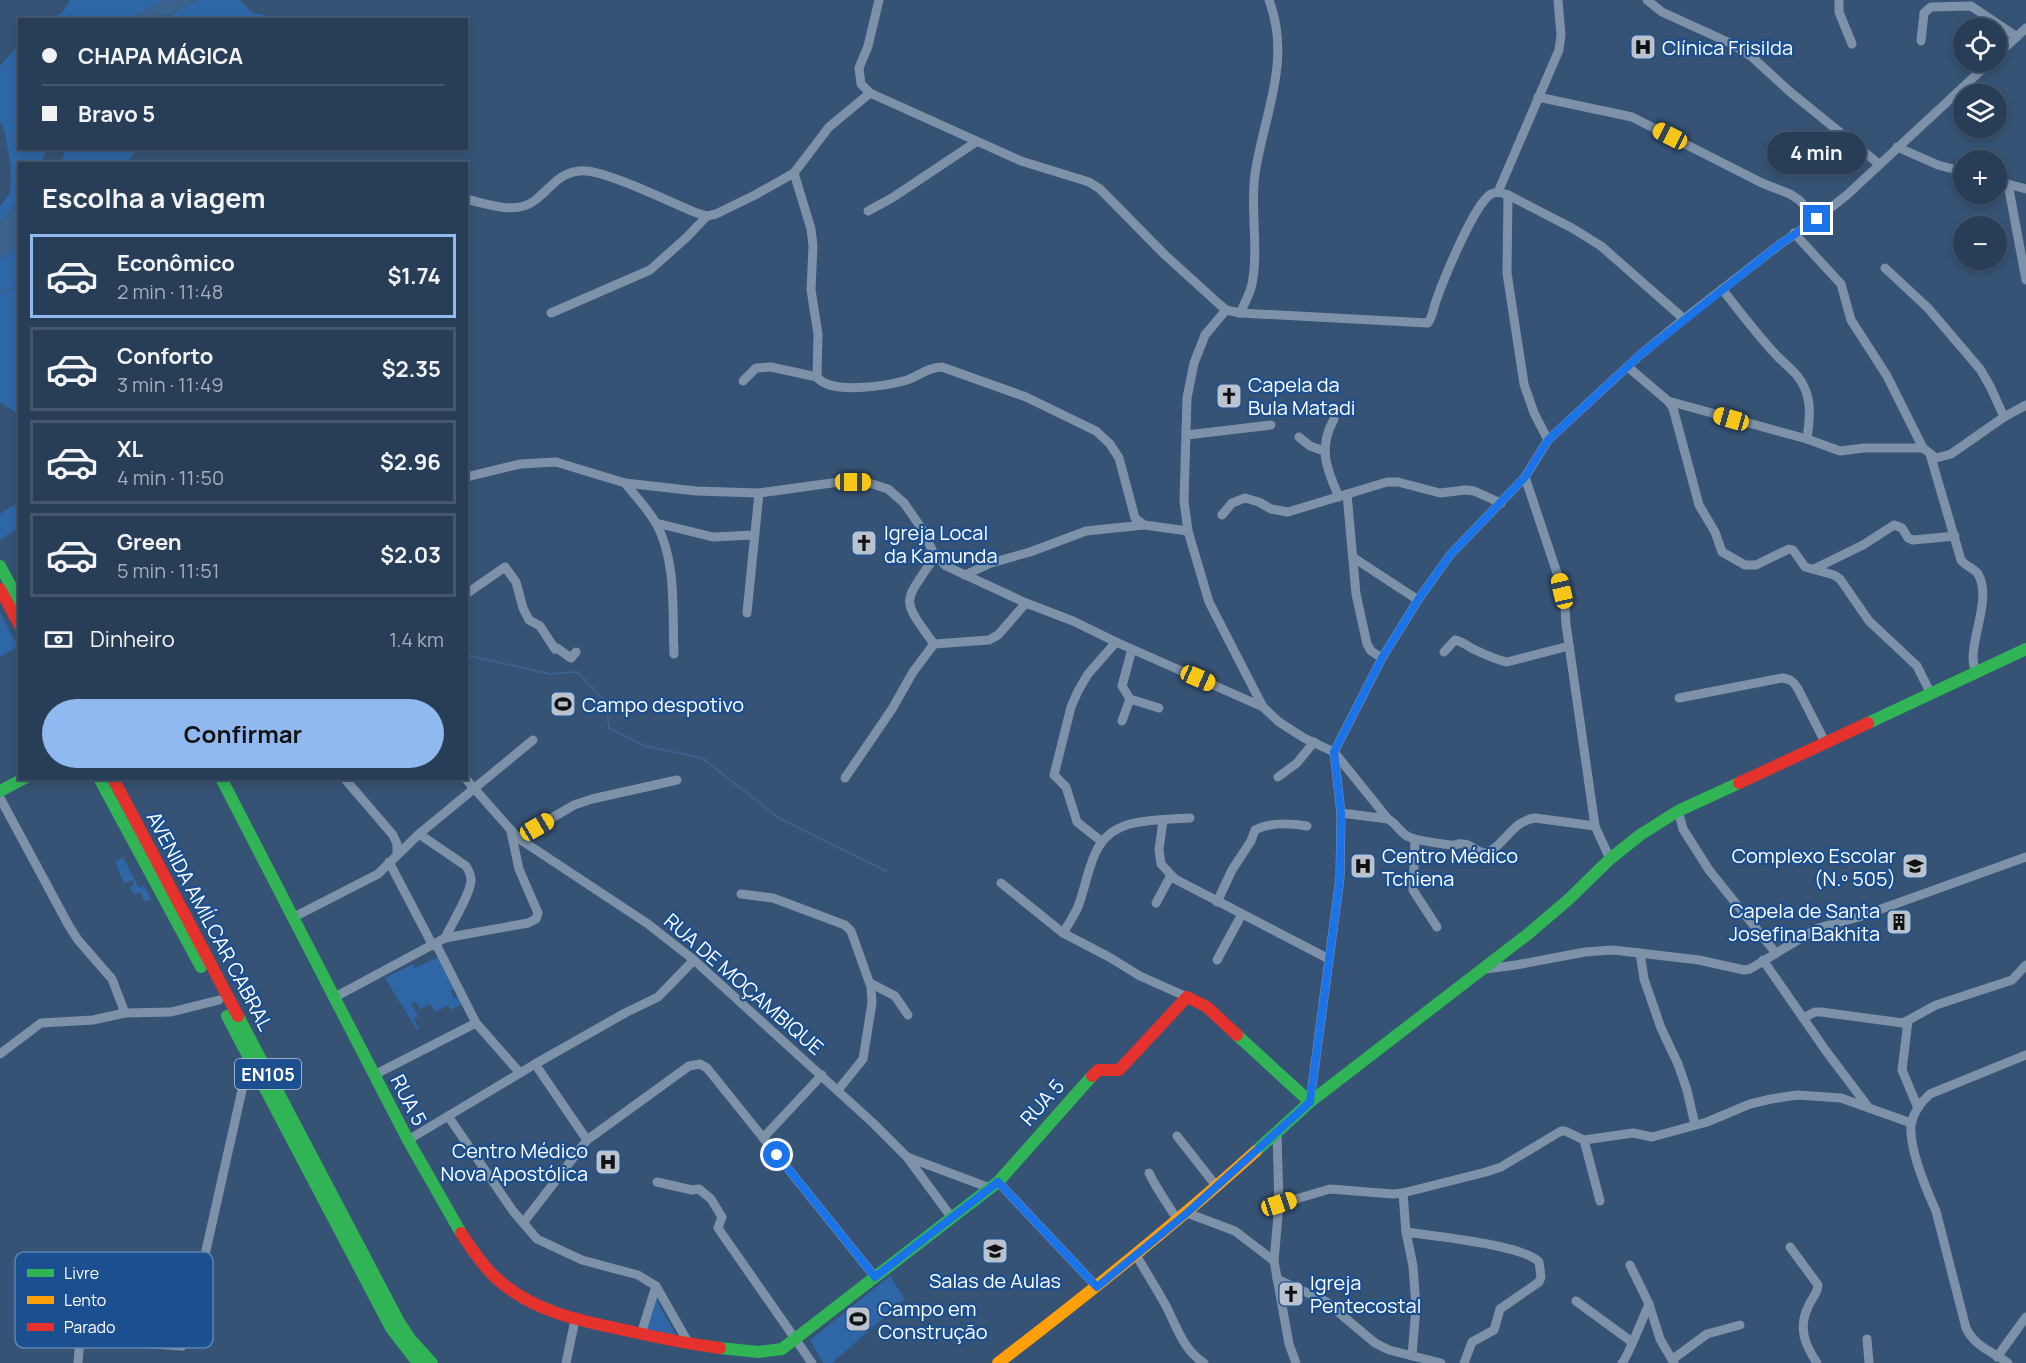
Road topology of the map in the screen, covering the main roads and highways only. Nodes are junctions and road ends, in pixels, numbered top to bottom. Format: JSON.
{"nodes":[{"id":1,"x":0,"y":566,"type":"edge"},
{"id":2,"x":0,"y":589,"type":"edge"},
{"id":3,"x":18,"y":599,"type":"edge"},
{"id":4,"x":18,"y":622,"type":"edge"},
{"id":5,"x":2026,"y":649,"type":"edge"},
{"id":6,"x":21,"y":780,"type":"edge"},
{"id":7,"x":100,"y":780,"type":"edge"},
{"id":8,"x":113,"y":780,"type":"edge"},
{"id":9,"x":222,"y":780,"type":"edge"},
{"id":10,"x":0,"y":791,"type":"edge"},
{"id":11,"x":1310,"y":1102,"type":"junction"},
{"id":12,"x":418,"y":1363,"type":"edge"},
{"id":13,"x":432,"y":1363,"type":"edge"},
{"id":14,"x":998,"y":1363,"type":"edge"}],
"edges":[{"from":1,"to":3,"type":"main road"},
{"from":2,"to":4,"type":"main road"},
{"from":5,"to":11,"type":"main road"},
{"from":6,"to":10,"type":"main road"},
{"from":7,"to":12,"type":"main road","name":"AVENIDA AMÍLCAR CABRAL","number":"EN105"},
{"from":8,"to":13,"type":"main road","name":"AVENIDA AMÍLCAR CABRAL","number":"EN105"},
{"from":9,"to":11,"type":"main road","name":"RUA 5"},
{"from":11,"to":14,"type":"main road"}]}
